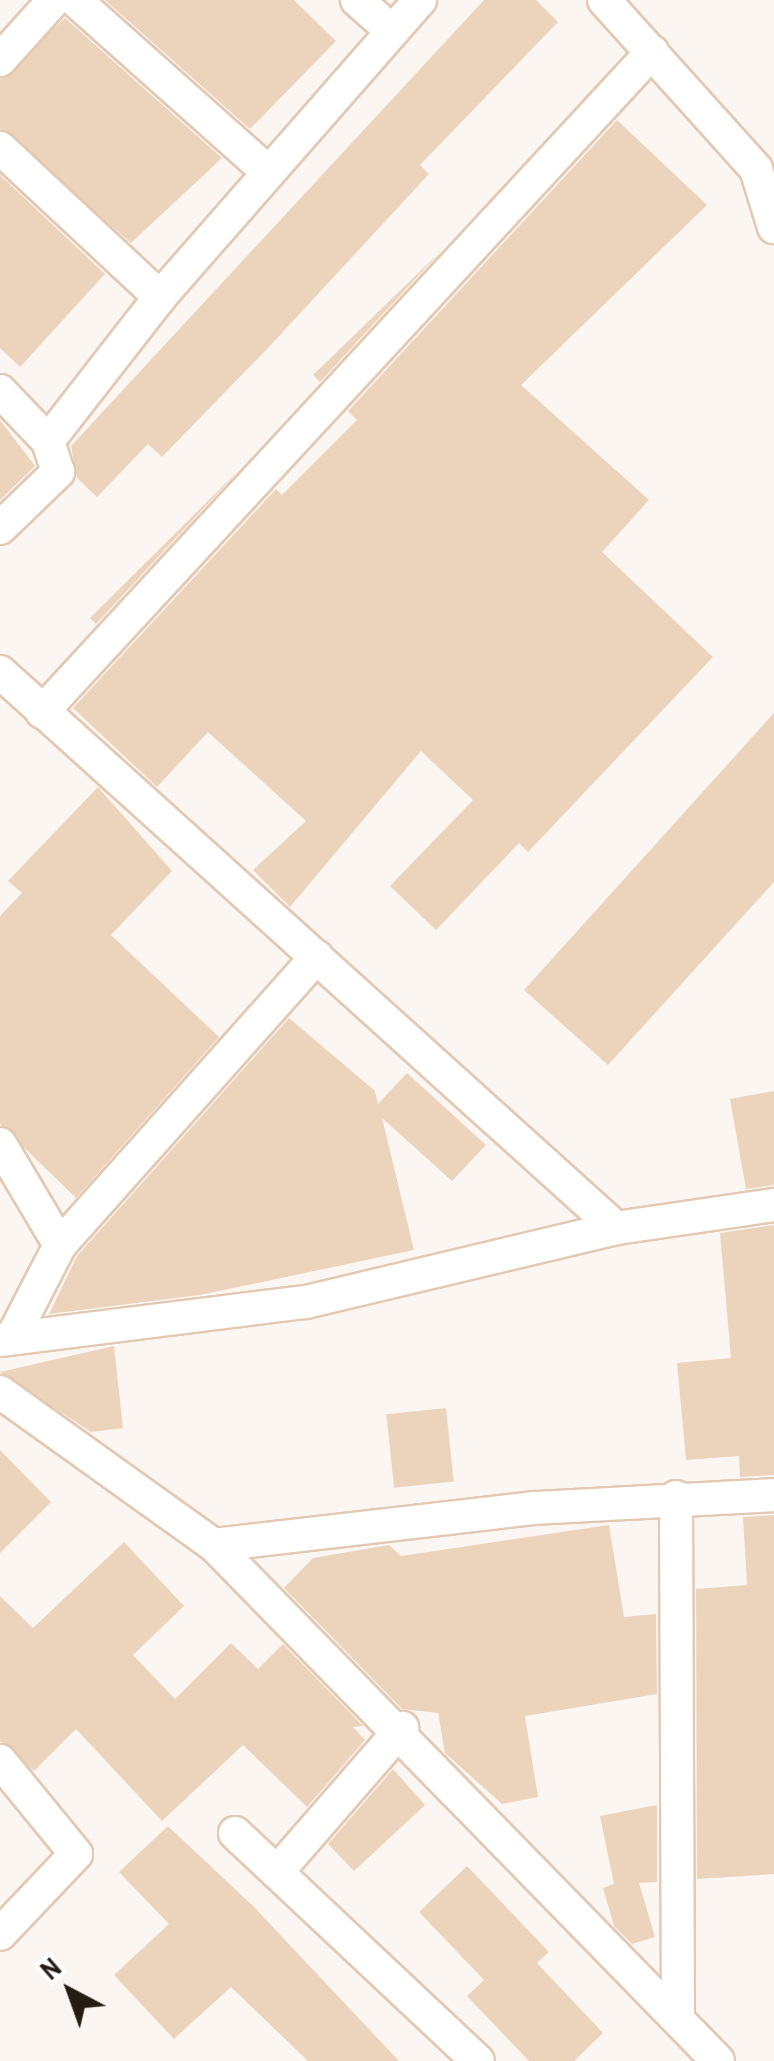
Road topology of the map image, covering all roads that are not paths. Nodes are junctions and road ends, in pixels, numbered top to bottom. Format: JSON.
{"nodes":[{"id":1,"x":54,"y":0,"type":"edge"},
{"id":2,"x":75,"y":0,"type":"edge"},
{"id":3,"x":357,"y":0,"type":"edge"},
{"id":4,"x":420,"y":0,"type":"edge"},
{"id":5,"x":604,"y":0,"type":"edge"},
{"id":6,"x":392,"y":31,"type":"junction"},
{"id":7,"x":652,"y":52,"type":"junction"},
{"id":8,"x":0,"y":60,"type":"edge"},
{"id":9,"x":0,"y":148,"type":"edge"},
{"id":10,"x":267,"y":171,"type":"junction"},
{"id":11,"x":774,"y":227,"type":"edge"},
{"id":12,"x":160,"y":297,"type":"junction"},
{"id":13,"x":0,"y":391,"type":"edge"},
{"id":14,"x":48,"y":441,"type":"junction"},
{"id":15,"x":0,"y":528,"type":"edge"},
{"id":16,"x":0,"y":672,"type":"edge"},
{"id":17,"x":42,"y":712,"type":"junction"},
{"id":18,"x":317,"y":957,"type":"junction"},
{"id":19,"x":0,"y":1144,"type":"edge"},
{"id":20,"x":774,"y":1204,"type":"edge"},
{"id":21,"x":616,"y":1228,"type":"junction"},
{"id":22,"x":60,"y":1245,"type":"junction"},
{"id":23,"x":6,"y":1339,"type":"edge"},
{"id":24,"x":0,"y":1392,"type":"edge"},
{"id":25,"x":774,"y":1495,"type":"edge"},
{"id":26,"x":676,"y":1497,"type":"junction"},
{"id":27,"x":214,"y":1545,"type":"junction"},
{"id":28,"x":402,"y":1728,"type":"junction"},
{"id":29,"x":0,"y":1761,"type":"edge"},
{"id":30,"x":236,"y":1833,"type":"dead end"},
{"id":31,"x":278,"y":1872,"type":"junction"},
{"id":32,"x":0,"y":1934,"type":"edge"},
{"id":33,"x":678,"y":2016,"type":"junction"},
{"id":34,"x":478,"y":2061,"type":"edge"},
{"id":35,"x":718,"y":2061,"type":"edge"}],
"edges":[{"from":1,"to":8,"type":"street"},
{"from":2,"to":10,"type":"street"},
{"from":3,"to":6,"type":"street"},
{"from":4,"to":6,"type":"street"},
{"from":5,"to":7,"type":"street"},
{"from":6,"to":10,"type":"street"},
{"from":7,"to":11,"type":"street"},
{"from":7,"to":17,"type":"street"},
{"from":9,"to":12,"type":"street"},
{"from":10,"to":12,"type":"street"},
{"from":12,"to":14,"type":"street"},
{"from":13,"to":14,"type":"street"},
{"from":14,"to":15,"type":"street"},
{"from":16,"to":17,"type":"street"},
{"from":17,"to":18,"type":"street"},
{"from":18,"to":21,"type":"street"},
{"from":18,"to":22,"type":"street"},
{"from":19,"to":22,"type":"street"},
{"from":20,"to":21,"type":"street"},
{"from":21,"to":23,"type":"street"},
{"from":22,"to":23,"type":"street"},
{"from":24,"to":27,"type":"street"},
{"from":25,"to":26,"type":"street"},
{"from":26,"to":27,"type":"street"},
{"from":26,"to":33,"type":"street"},
{"from":27,"to":28,"type":"street"},
{"from":28,"to":31,"type":"street"},
{"from":28,"to":33,"type":"street"},
{"from":29,"to":32,"type":"street"},
{"from":30,"to":31,"type":"street"},
{"from":31,"to":34,"type":"street"},
{"from":33,"to":35,"type":"street"}]}
